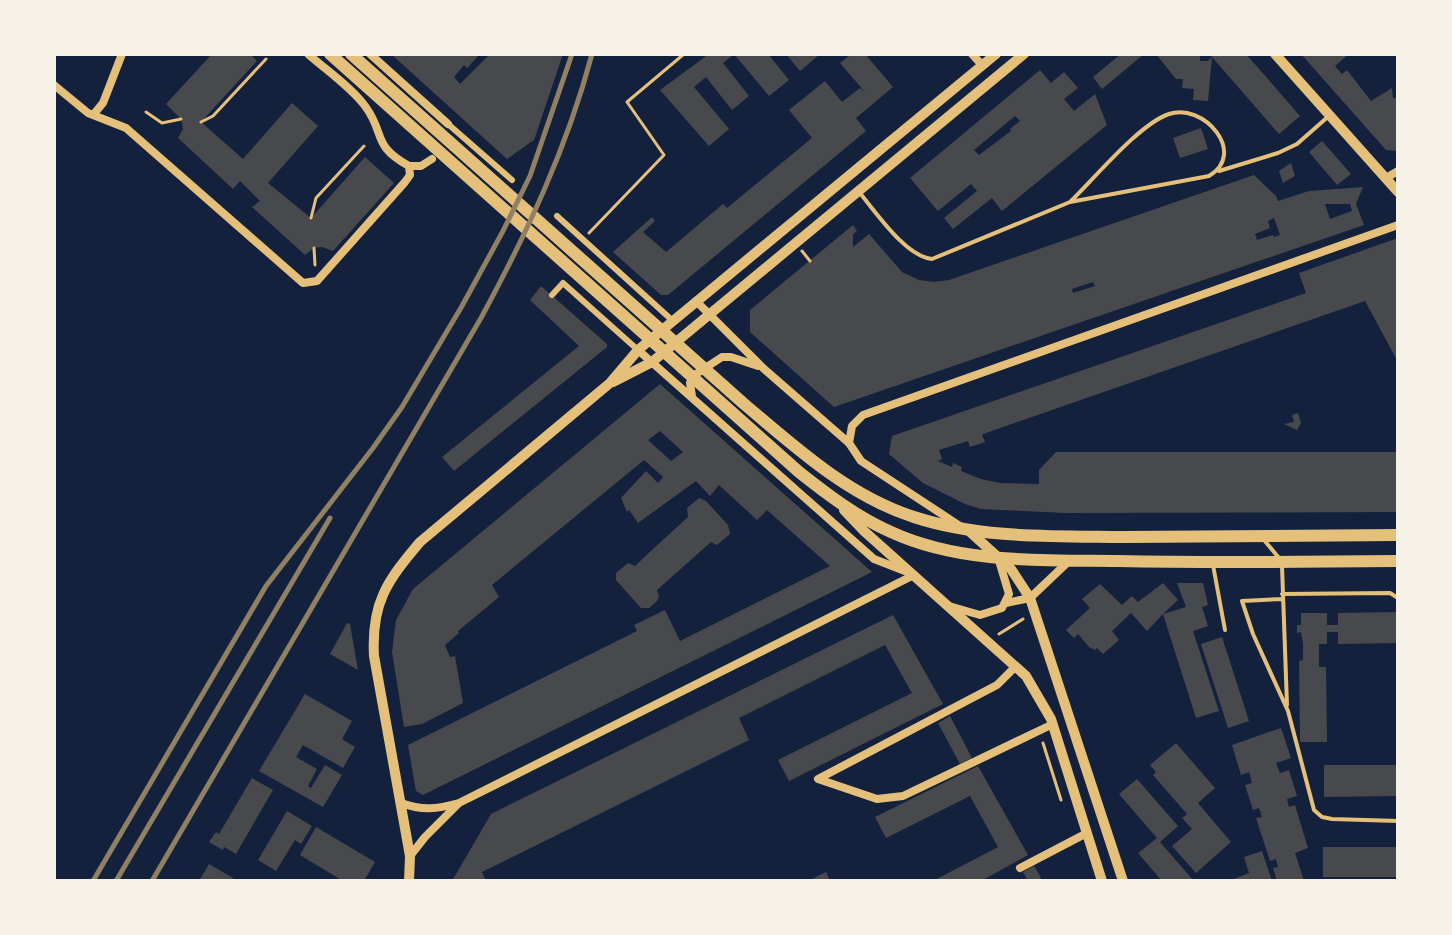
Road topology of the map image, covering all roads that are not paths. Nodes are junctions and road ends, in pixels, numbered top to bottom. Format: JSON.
{"nodes":[{"id":1,"x":122,"y":54,"type":"edge"},
{"id":2,"x":308,"y":54,"type":"edge"},
{"id":3,"x":330,"y":54,"type":"edge"},
{"id":4,"x":351,"y":54,"type":"edge"},
{"id":5,"x":370,"y":54,"type":"edge"},
{"id":6,"x":972,"y":54,"type":"edge"},
{"id":7,"x":996,"y":54,"type":"edge"},
{"id":8,"x":1024,"y":54,"type":"edge"},
{"id":9,"x":1275,"y":54,"type":"edge"},
{"id":10,"x":982,"y":65,"type":"junction"},
{"id":11,"x":54,"y":85,"type":"edge"},
{"id":12,"x":93,"y":115,"type":"junction"},
{"id":13,"x":1330,"y":115,"type":"junction"},
{"id":14,"x":448,"y":124,"type":"joint"},
{"id":15,"x":432,"y":159,"type":"dead end"},
{"id":16,"x":409,"y":166,"type":"junction"},
{"id":17,"x":1398,"y":171,"type":"edge"},
{"id":18,"x":1216,"y":172,"type":"junction"},
{"id":19,"x":1386,"y":178,"type":"junction"},
{"id":20,"x":512,"y":180,"type":"dead end"},
{"id":21,"x":857,"y":190,"type":"junction"},
{"id":22,"x":1398,"y":192,"type":"edge"},
{"id":23,"x":1070,"y":202,"type":"junction"},
{"id":24,"x":557,"y":216,"type":"dead end"},
{"id":25,"x":1398,"y":225,"type":"edge"},
{"id":26,"x":552,"y":295,"type":"dead end"},
{"id":27,"x":696,"y":301,"type":"junction"},
{"id":28,"x":708,"y":314,"type":"junction"},
{"id":29,"x":673,"y":321,"type":"junction"},
{"id":30,"x":638,"y":350,"type":"junction"},
{"id":31,"x":652,"y":362,"type":"junction"},
{"id":32,"x":763,"y":368,"type":"junction"},
{"id":33,"x":610,"y":383,"type":"junction"},
{"id":34,"x":692,"y":396,"type":"junction"},
{"id":35,"x":849,"y":443,"type":"junction"},
{"id":36,"x":837,"y":503,"type":"junction"},
{"id":37,"x":968,"y":530,"type":"junction"},
{"id":38,"x":1398,"y":535,"type":"edge"},
{"id":39,"x":1261,"y":536,"type":"junction"},
{"id":40,"x":998,"y":557,"type":"junction"},
{"id":41,"x":1071,"y":560,"type":"junction"},
{"id":42,"x":1398,"y":561,"type":"edge"},
{"id":43,"x":1213,"y":562,"type":"junction"},
{"id":44,"x":1282,"y":562,"type":"junction"},
{"id":45,"x":914,"y":575,"type":"junction"},
{"id":46,"x":1282,"y":597,"type":"junction"},
{"id":47,"x":1030,"y":598,"type":"junction"},
{"id":48,"x":1398,"y":598,"type":"edge"},
{"id":49,"x":1006,"y":603,"type":"junction"},
{"id":50,"x":948,"y":605,"type":"junction"},
{"id":51,"x":1225,"y":630,"type":"dead end"},
{"id":52,"x":1016,"y":666,"type":"junction"},
{"id":53,"x":1288,"y":711,"type":"junction"},
{"id":54,"x":1048,"y":726,"type":"junction"},
{"id":55,"x":401,"y":803,"type":"junction"},
{"id":56,"x":459,"y":803,"type":"junction"},
{"id":57,"x":1398,"y":821,"type":"edge"},
{"id":58,"x":1087,"y":833,"type":"junction"},
{"id":59,"x":410,"y":856,"type":"junction"},
{"id":60,"x":1020,"y":868,"type":"dead end"},
{"id":61,"x":409,"y":881,"type":"edge"},
{"id":62,"x":1102,"y":881,"type":"edge"},
{"id":63,"x":1123,"y":881,"type":"edge"}],
"edges":[{"from":1,"to":12,"type":"street"},
{"from":2,"to":16,"type":"street"},
{"from":3,"to":36,"type":"main road"},
{"from":4,"to":37,"type":"main road"},
{"from":5,"to":14,"type":"street"},
{"from":6,"to":10,"type":"street"},
{"from":7,"to":10,"type":"street"},
{"from":8,"to":21,"type":"street"},
{"from":9,"to":13,"type":"street"},
{"from":10,"to":27,"type":"street"},
{"from":11,"to":12,"type":"street"},
{"from":12,"to":16,"type":"street"},
{"from":13,"to":18,"type":"lane"},
{"from":13,"to":19,"type":"street"},
{"from":14,"to":20,"type":"street"},
{"from":15,"to":16,"type":"street"},
{"from":17,"to":19,"type":"street"},
{"from":18,"to":23,"type":"lane"},
{"from":18,"to":23,"type":"lane"},
{"from":19,"to":22,"type":"street"},
{"from":21,"to":23,"type":"lane"},
{"from":21,"to":28,"type":"street"},
{"from":24,"to":29,"type":"street"},
{"from":25,"to":35,"type":"street"},
{"from":26,"to":30,"type":"street"},
{"from":27,"to":28,"type":"street"},
{"from":27,"to":29,"type":"street"},
{"from":28,"to":31,"type":"street"},
{"from":28,"to":32,"type":"street"},
{"from":29,"to":30,"type":"street"},
{"from":30,"to":31,"type":"street"},
{"from":30,"to":33,"type":"street"},
{"from":31,"to":33,"type":"street"},
{"from":31,"to":34,"type":"street"},
{"from":32,"to":34,"type":"street"},
{"from":32,"to":35,"type":"street"},
{"from":33,"to":55,"type":"street"},
{"from":34,"to":45,"type":"street"},
{"from":35,"to":37,"type":"street"},
{"from":36,"to":40,"type":"main road"},
{"from":36,"to":45,"type":"street"},
{"from":37,"to":39,"type":"main road"},
{"from":37,"to":40,"type":"street"},
{"from":38,"to":39,"type":"main road"},
{"from":39,"to":44,"type":"lane"},
{"from":40,"to":41,"type":"main road"},
{"from":40,"to":47,"type":"street"},
{"from":40,"to":49,"type":"street"},
{"from":41,"to":43,"type":"main road"},
{"from":41,"to":47,"type":"street"},
{"from":42,"to":44,"type":"main road"},
{"from":43,"to":44,"type":"main road"},
{"from":43,"to":51,"type":"lane"},
{"from":44,"to":46,"type":"lane"},
{"from":45,"to":50,"type":"street"},
{"from":45,"to":56,"type":"street"},
{"from":46,"to":48,"type":"lane"},
{"from":46,"to":53,"type":"lane"},
{"from":46,"to":53,"type":"lane"},
{"from":47,"to":49,"type":"street"},
{"from":47,"to":63,"type":"street"},
{"from":49,"to":50,"type":"street"},
{"from":50,"to":52,"type":"street"},
{"from":52,"to":54,"type":"street"},
{"from":52,"to":54,"type":"street"},
{"from":53,"to":57,"type":"lane"},
{"from":54,"to":58,"type":"street"},
{"from":55,"to":56,"type":"street"},
{"from":55,"to":59,"type":"street"},
{"from":56,"to":59,"type":"street"},
{"from":58,"to":60,"type":"street"},
{"from":58,"to":62,"type":"street"},
{"from":59,"to":61,"type":"street"}]}
